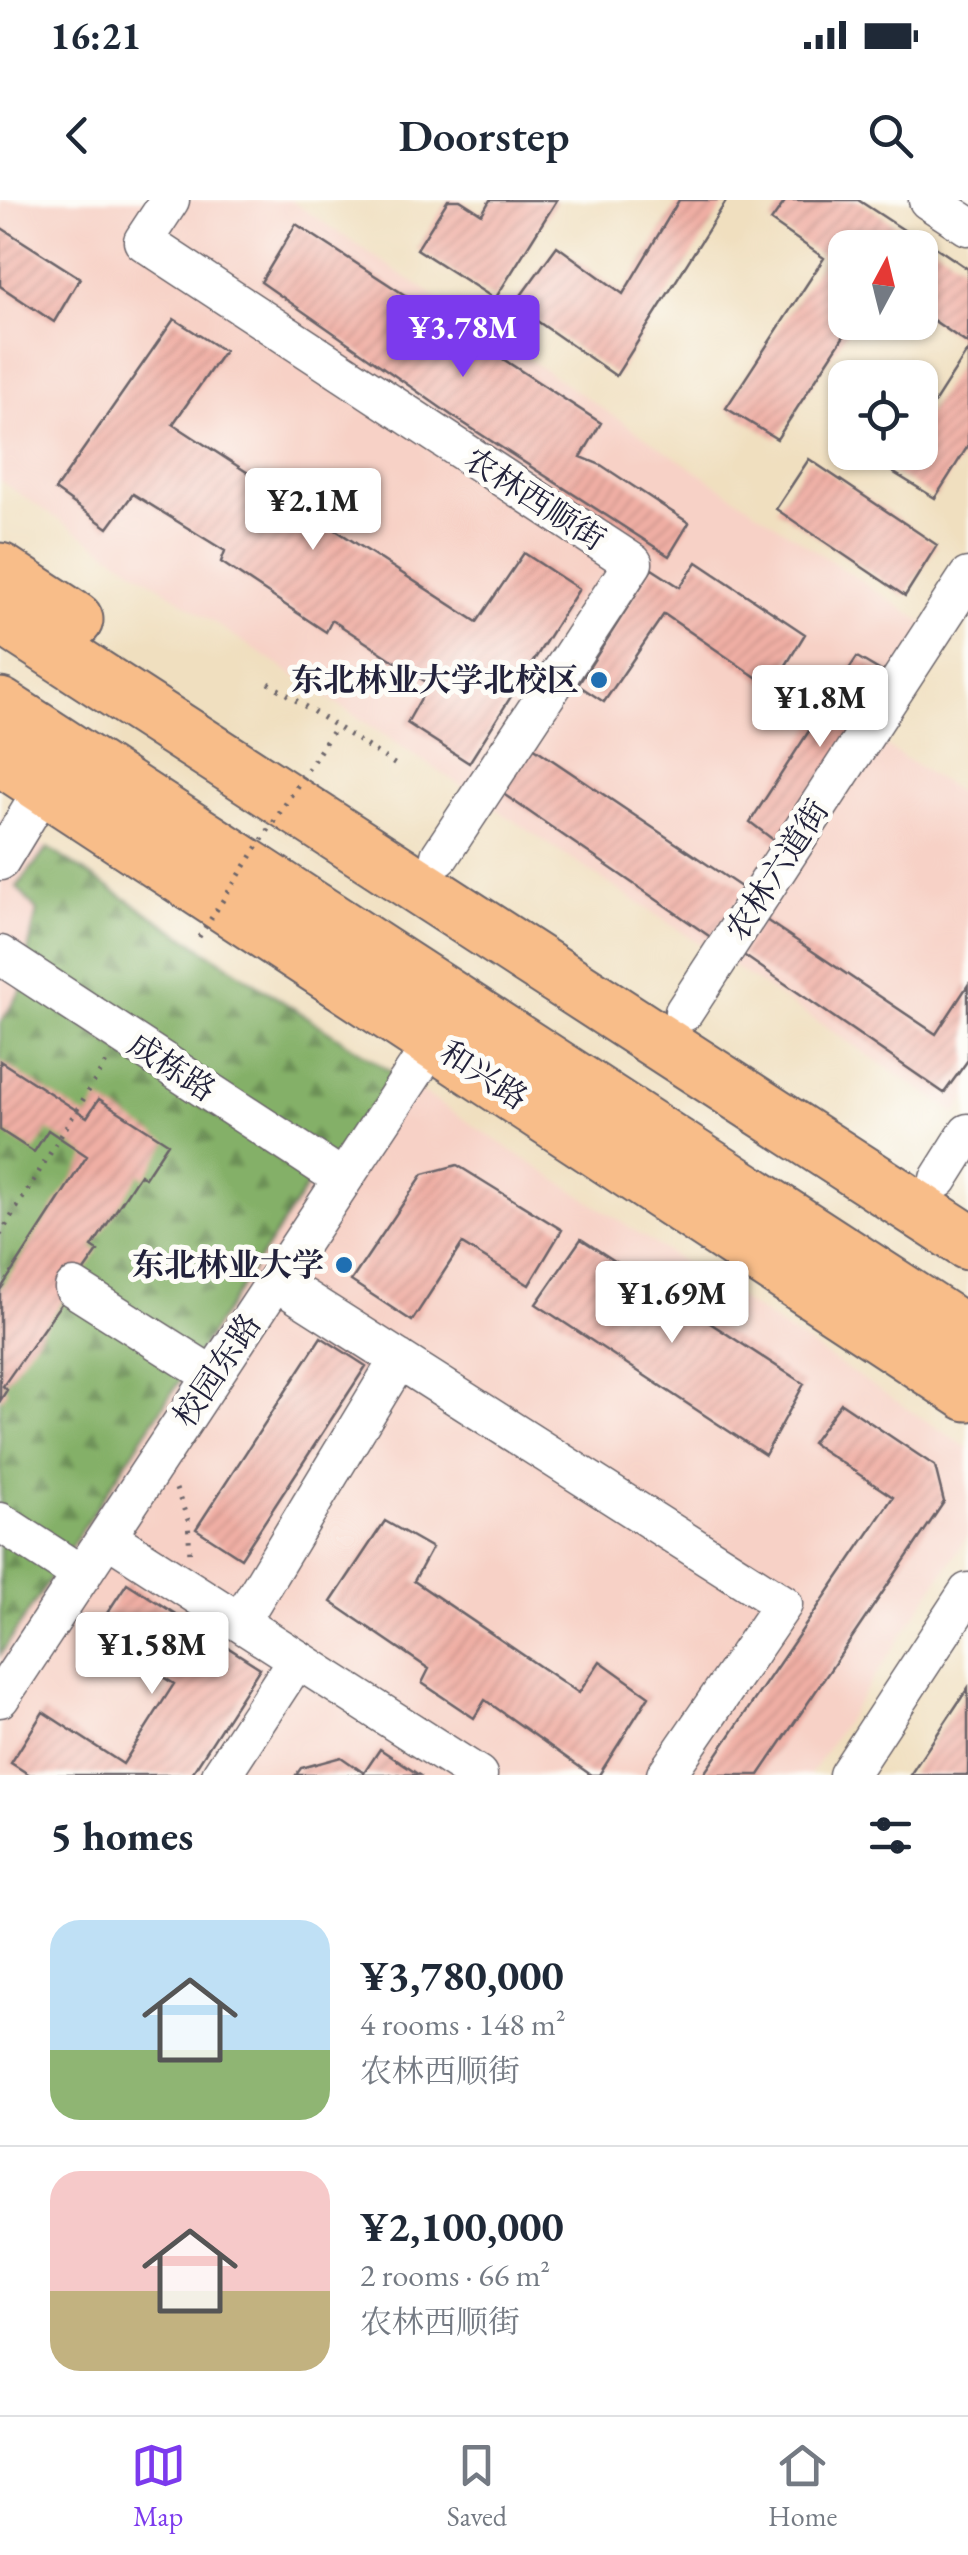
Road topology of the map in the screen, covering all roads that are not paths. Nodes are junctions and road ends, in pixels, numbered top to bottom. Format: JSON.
{"nodes":[{"id":1,"x":170,"y":200,"type":"edge"},
{"id":2,"x":928,"y":200,"type":"edge"},
{"id":3,"x":968,"y":226,"type":"edge"},
{"id":4,"x":0,"y":571,"type":"edge"},
{"id":5,"x":968,"y":577,"type":"edge"},
{"id":6,"x":0,"y":616,"type":"edge"},
{"id":7,"x":0,"y":706,"type":"edge"},
{"id":8,"x":0,"y":757,"type":"edge"},
{"id":9,"x":45,"y":787,"type":"junction"},
{"id":10,"x":440,"y":856,"type":"junction"},
{"id":11,"x":0,"y":861,"type":"edge"},
{"id":12,"x":0,"y":955,"type":"edge"},
{"id":13,"x":684,"y":1012,"type":"junction"},
{"id":14,"x":434,"y":1042,"type":"junction"},
{"id":15,"x":968,"y":1132,"type":"edge"},
{"id":16,"x":344,"y":1179,"type":"junction"},
{"id":17,"x":953,"y":1188,"type":"edge"},
{"id":18,"x":968,"y":1242,"type":"edge"},
{"id":19,"x":276,"y":1281,"type":"junction"},
{"id":20,"x":74,"y":1288,"type":"dead end"},
{"id":21,"x":968,"y":1336,"type":"edge"},
{"id":22,"x":399,"y":1360,"type":"junction"},
{"id":23,"x":213,"y":1376,"type":"junction"},
{"id":24,"x":968,"y":1393,"type":"edge"},
{"id":25,"x":0,"y":1522,"type":"edge"},
{"id":26,"x":107,"y":1537,"type":"junction"},
{"id":27,"x":82,"y":1575,"type":"junction"},
{"id":28,"x":968,"y":1592,"type":"edge"},
{"id":29,"x":240,"y":1622,"type":"junction"},
{"id":30,"x":297,"y":1659,"type":"junction"},
{"id":31,"x":0,"y":1698,"type":"edge"},
{"id":32,"x":220,"y":1775,"type":"edge"},
{"id":33,"x":478,"y":1775,"type":"edge"},
{"id":34,"x":666,"y":1775,"type":"edge"},
{"id":35,"x":848,"y":1775,"type":"edge"}],
"edges":[{"from":1,"to":10,"type":"street","name":"农林西顺街"},
{"from":2,"to":3,"type":"street"},
{"from":4,"to":10,"type":"highway"},
{"from":5,"to":13,"type":"street","name":"农林六道街"},
{"from":6,"to":18,"type":"highway"},
{"from":7,"to":21,"type":"highway"},
{"from":8,"to":9,"type":"highway","name":"和兴路"},
{"from":9,"to":11,"type":"street"},
{"from":9,"to":14,"type":"highway","name":"和兴路"},
{"from":10,"to":13,"type":"highway"},
{"from":12,"to":16,"type":"street","name":"成栋路"},
{"from":13,"to":17,"type":"highway"},
{"from":14,"to":16,"type":"street","name":"校园东路"},
{"from":14,"to":24,"type":"highway","name":"和兴路"},
{"from":15,"to":17,"type":"street"},
{"from":16,"to":19,"type":"street","name":"校园东路"},
{"from":19,"to":22,"type":"street"},
{"from":19,"to":23,"type":"street","name":"校园东路"},
{"from":20,"to":23,"type":"street"},
{"from":22,"to":29,"type":"street"},
{"from":22,"to":34,"type":"street"},
{"from":23,"to":26,"type":"street","name":"校园东路"},
{"from":25,"to":27,"type":"street"},
{"from":26,"to":27,"type":"street","name":"校园东路"},
{"from":26,"to":29,"type":"street"},
{"from":27,"to":31,"type":"street","name":"校园东路"},
{"from":28,"to":35,"type":"street"},
{"from":29,"to":30,"type":"street"},
{"from":30,"to":32,"type":"street"},
{"from":30,"to":33,"type":"street"}]}
